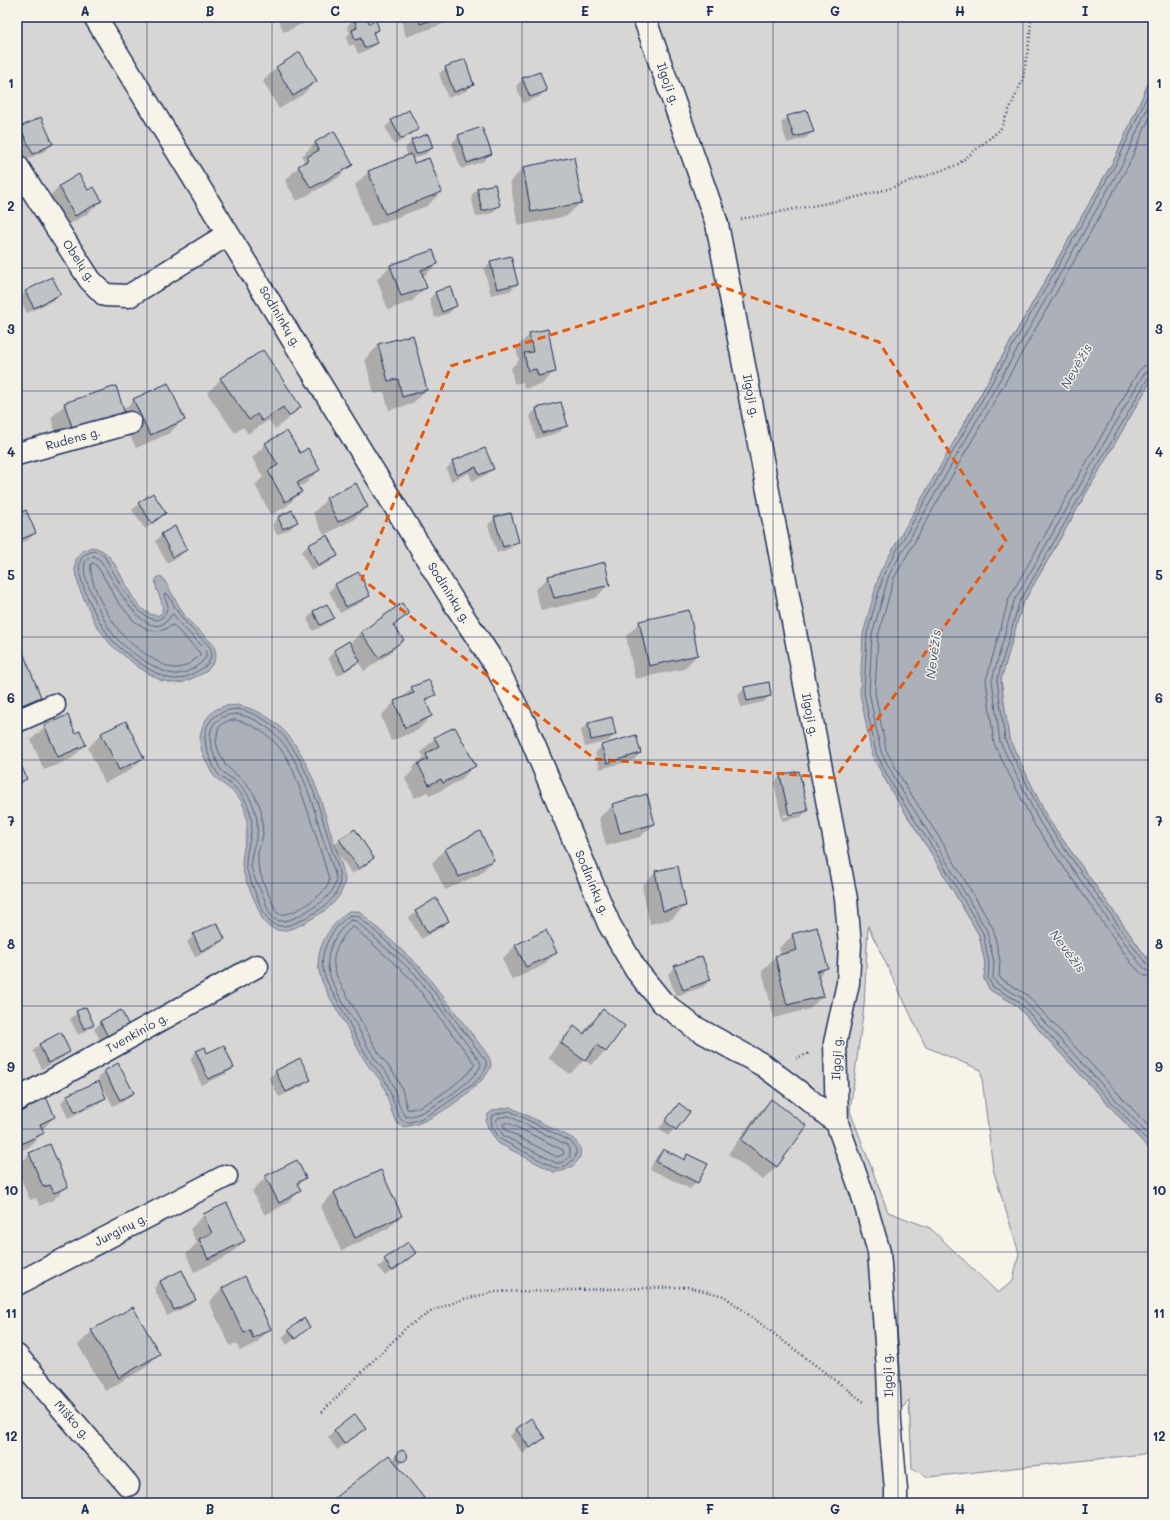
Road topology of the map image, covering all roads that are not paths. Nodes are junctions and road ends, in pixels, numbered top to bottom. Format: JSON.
{"nodes":[{"id":1,"x":95,"y":17,"type":"edge"},
{"id":2,"x":644,"y":17,"type":"edge"},
{"id":3,"x":17,"y":166,"type":"edge"},
{"id":4,"x":228,"y":234,"type":"junction"},
{"id":5,"x":130,"y":424,"type":"dead end"},
{"id":6,"x":17,"y":454,"type":"edge"},
{"id":7,"x":54,"y":705,"type":"dead end"},
{"id":8,"x":17,"y":721,"type":"edge"},
{"id":9,"x":257,"y":966,"type":"dead end"},
{"id":10,"x":17,"y":1100,"type":"edge"},
{"id":11,"x":837,"y":1123,"type":"junction"},
{"id":12,"x":226,"y":1176,"type":"dead end"},
{"id":13,"x":17,"y":1284,"type":"edge"},
{"id":14,"x":17,"y":1356,"type":"edge"},
{"id":15,"x":128,"y":1484,"type":"dead end"},
{"id":16,"x":896,"y":1503,"type":"edge"}],
"edges":[{"from":1,"to":4,"type":"street","name":"Sodininkų g."},
{"from":2,"to":11,"type":"street","name":"Ilgoji g."},
{"from":3,"to":4,"type":"street","name":"Obelų g."},
{"from":4,"to":11,"type":"street","name":"Sodininkų g."},
{"from":5,"to":6,"type":"street","name":"Rudens g."},
{"from":7,"to":8,"type":"street"},
{"from":9,"to":10,"type":"street","name":"Tvenkinio g."},
{"from":11,"to":16,"type":"street","name":"Ilgoji g."},
{"from":12,"to":13,"type":"street","name":"Jurginų g."},
{"from":14,"to":15,"type":"street","name":"Miško g."}]}
